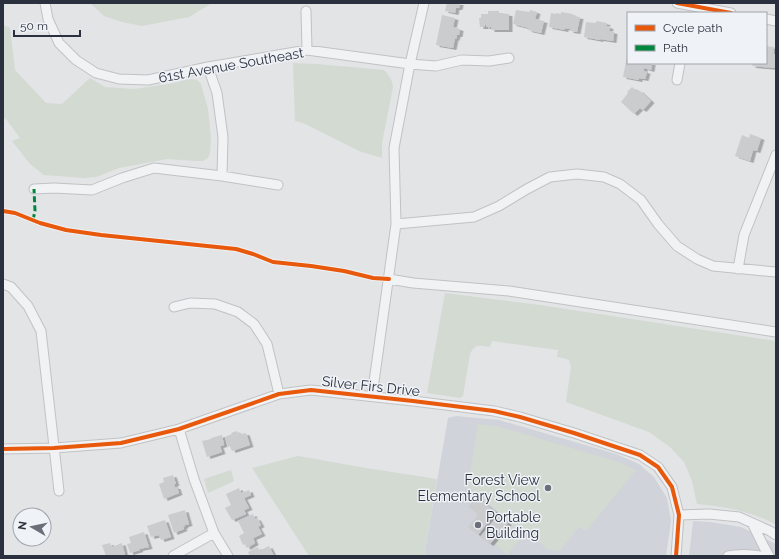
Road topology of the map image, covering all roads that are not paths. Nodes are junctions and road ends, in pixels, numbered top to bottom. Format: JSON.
{"nodes":[{"id":1,"x":45,"y":3,"type":"edge"},
{"id":2,"x":424,"y":3,"type":"edge"},
{"id":3,"x":677,"y":3,"type":"edge"},
{"id":4,"x":688,"y":9,"type":"edge"},
{"id":5,"x":306,"y":11,"type":"dead end"},
{"id":6,"x":720,"y":12,"type":"edge"},
{"id":7,"x":307,"y":50,"type":"junction"},
{"id":8,"x":509,"y":58,"type":"dead end"},
{"id":9,"x":410,"y":64,"type":"junction"},
{"id":10,"x":680,"y":64,"type":"edge"},
{"id":11,"x":208,"y":67,"type":"junction"},
{"id":12,"x":677,"y":80,"type":"dead end"},
{"id":13,"x":776,"y":155,"type":"edge"},
{"id":14,"x":222,"y":176,"type":"junction"},
{"id":15,"x":278,"y":185,"type":"dead end"},
{"id":16,"x":34,"y":189,"type":"dead end"},
{"id":17,"x":396,"y":224,"type":"junction"},
{"id":18,"x":738,"y":269,"type":"junction"},
{"id":19,"x":776,"y":272,"type":"edge"},
{"id":20,"x":389,"y":279,"type":"junction"},
{"id":21,"x":7,"y":285,"type":"edge"},
{"id":22,"x":174,"y":307,"type":"dead end"},
{"id":23,"x":776,"y":332,"type":"edge"},
{"id":24,"x":279,"y":394,"type":"junction"},
{"id":25,"x":372,"y":396,"type":"junction"},
{"id":26,"x":179,"y":429,"type":"junction"},
{"id":27,"x":54,"y":448,"type":"junction"},
{"id":28,"x":3,"y":449,"type":"edge"},
{"id":29,"x":59,"y":491,"type":"dead end"},
{"id":30,"x":679,"y":515,"type":"junction"},
{"id":31,"x":752,"y":523,"type":"junction"},
{"id":32,"x":214,"y":533,"type":"junction"},
{"id":33,"x":776,"y":535,"type":"edge"},
{"id":34,"x":173,"y":556,"type":"edge"},
{"id":35,"x":228,"y":556,"type":"edge"},
{"id":36,"x":676,"y":556,"type":"edge"},
{"id":37,"x":728,"y":556,"type":"edge"},
{"id":38,"x":760,"y":556,"type":"edge"},
{"id":39,"x":769,"y":556,"type":"edge"}],
"edges":[{"from":1,"to":11,"type":"street","name":"61st Avenue Southeast"},
{"from":2,"to":9,"type":"street"},
{"from":3,"to":4,"type":"street"},
{"from":4,"to":6,"type":"street"},
{"from":5,"to":7,"type":"street"},
{"from":7,"to":9,"type":"street","name":"61st Avenue Southeast"},
{"from":7,"to":11,"type":"street","name":"61st Avenue Southeast"},
{"from":8,"to":9,"type":"street","name":"61st Avenue Southeast"},
{"from":9,"to":17,"type":"street"},
{"from":10,"to":12,"type":"street"},
{"from":11,"to":14,"type":"street"},
{"from":13,"to":18,"type":"street"},
{"from":14,"to":15,"type":"street"},
{"from":14,"to":16,"type":"street"},
{"from":17,"to":18,"type":"street"},
{"from":17,"to":20,"type":"street"},
{"from":18,"to":19,"type":"street"},
{"from":20,"to":23,"type":"street"},
{"from":20,"to":25,"type":"street"},
{"from":21,"to":27,"type":"street"},
{"from":22,"to":24,"type":"street"},
{"from":24,"to":25,"type":"street","name":"Silver Firs Drive"},
{"from":24,"to":26,"type":"street","name":"Silver Firs Drive"},
{"from":25,"to":30,"type":"street","name":"Silver Firs Drive"},
{"from":26,"to":27,"type":"street","name":"Silver Firs Drive"},
{"from":26,"to":32,"type":"street"},
{"from":27,"to":28,"type":"street","name":"Silver Firs Drive"},
{"from":27,"to":29,"type":"street"},
{"from":30,"to":31,"type":"street"},
{"from":30,"to":36,"type":"street","name":"Silver Firs Drive"},
{"from":31,"to":33,"type":"street"},
{"from":31,"to":39,"type":"street"},
{"from":32,"to":34,"type":"street"},
{"from":32,"to":35,"type":"street"},
{"from":37,"to":38,"type":"street"}]}
